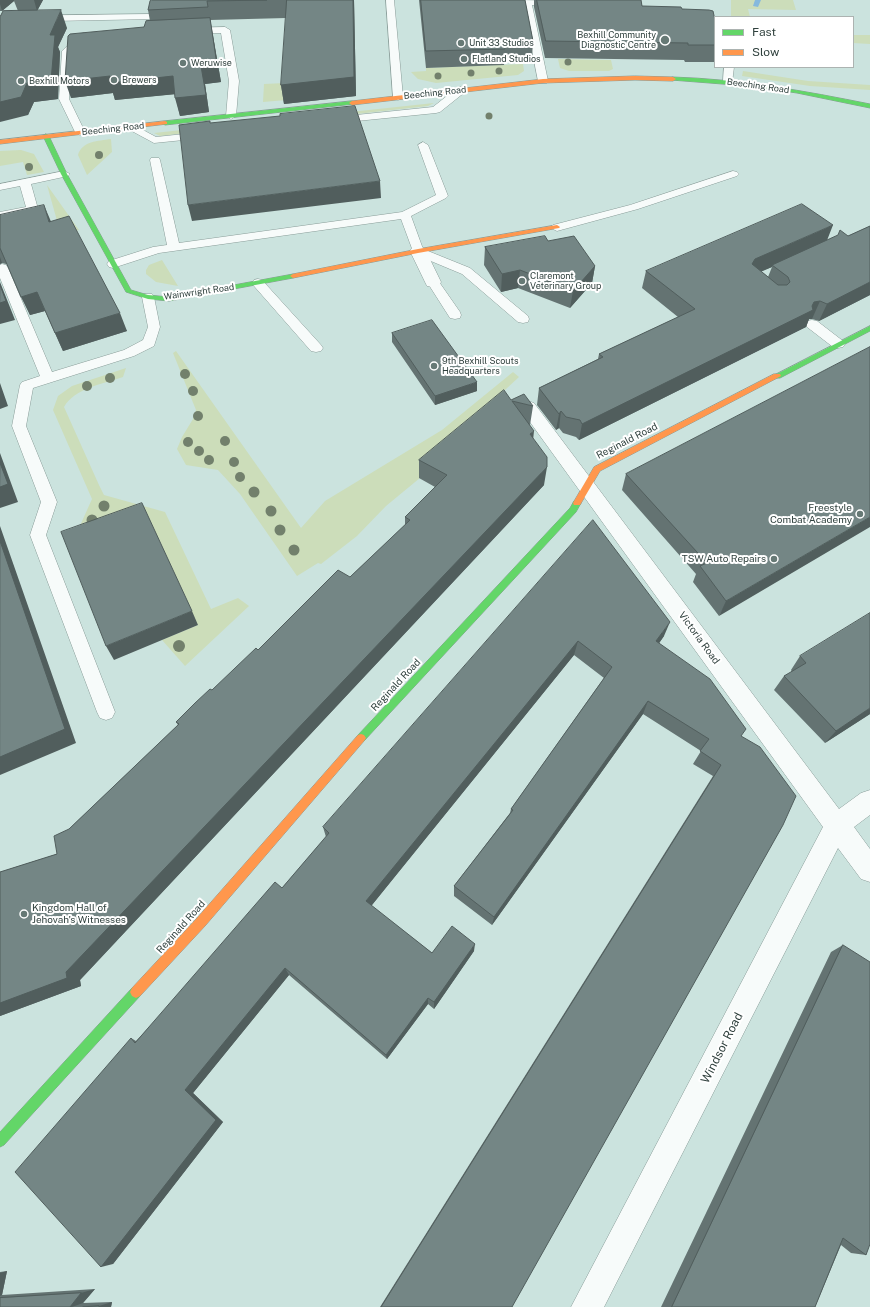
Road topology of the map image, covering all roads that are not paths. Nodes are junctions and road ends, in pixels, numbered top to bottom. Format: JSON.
{"nodes":[{"id":1,"x":390,"y":0,"type":"edge"},
{"id":2,"x":527,"y":1,"type":"edge"},
{"id":3,"x":566,"y":5,"type":"edge"},
{"id":4,"x":12,"y":9,"type":"edge"},
{"id":5,"x":152,"y":17,"type":"edge"},
{"id":6,"x":1,"y":22,"type":"edge"},
{"id":7,"x":178,"y":32,"type":"edge"},
{"id":8,"x":92,"y":36,"type":"edge"},
{"id":9,"x":729,"y":68,"type":"edge"},
{"id":10,"x":543,"y":81,"type":"junction"},
{"id":11,"x":728,"y":81,"type":"junction"},
{"id":12,"x":461,"y":90,"type":"junction"},
{"id":13,"x":398,"y":97,"type":"junction"},
{"id":14,"x":870,"y":106,"type":"edge"},
{"id":15,"x":231,"y":116,"type":"junction"},
{"id":16,"x":326,"y":122,"type":"edge"},
{"id":17,"x":132,"y":127,"type":"junction"},
{"id":18,"x":80,"y":132,"type":"junction"},
{"id":19,"x":216,"y":133,"type":"edge"},
{"id":20,"x":46,"y":136,"type":"junction"},
{"id":21,"x":0,"y":142,"type":"edge"},
{"id":22,"x":422,"y":145,"type":"dead end"},
{"id":23,"x":155,"y":160,"type":"dead end"},
{"id":24,"x":64,"y":174,"type":"junction"},
{"id":25,"x":733,"y":174,"type":"dead end"},
{"id":26,"x":25,"y":182,"type":"junction"},
{"id":27,"x":0,"y":187,"type":"edge"},
{"id":28,"x":405,"y":215,"type":"junction"},
{"id":29,"x":0,"y":216,"type":"edge"},
{"id":30,"x":557,"y":227,"type":"joint"},
{"id":31,"x":174,"y":248,"type":"junction"},
{"id":32,"x":418,"y":251,"type":"junction"},
{"id":33,"x":113,"y":264,"type":"junction"},
{"id":34,"x":2,"y":268,"type":"edge"},
{"id":35,"x":433,"y":282,"type":"joint"},
{"id":36,"x":258,"y":283,"type":"junction"},
{"id":37,"x":148,"y":298,"type":"junction"},
{"id":38,"x":455,"y":315,"type":"dead end"},
{"id":39,"x":524,"y":319,"type":"dead end"},
{"id":40,"x":812,"y":324,"type":"edge"},
{"id":41,"x":870,"y":328,"type":"edge"},
{"id":42,"x":838,"y":344,"type":"junction"},
{"id":43,"x":316,"y":348,"type":"dead end"},
{"id":44,"x":48,"y":378,"type":"junction"},
{"id":45,"x":528,"y":407,"type":"edge"},
{"id":46,"x":586,"y":486,"type":"junction"},
{"id":47,"x":106,"y":712,"type":"dead end"},
{"id":48,"x":870,"y":801,"type":"edge"},
{"id":49,"x":837,"y":825,"type":"junction"},
{"id":50,"x":870,"y":870,"type":"edge"},
{"id":51,"x":0,"y":1141,"type":"edge"},
{"id":52,"x":587,"y":1307,"type":"edge"}],
"edges":[{"from":1,"to":13,"type":"lane"},
{"from":2,"to":3,"type":"lane"},
{"from":2,"to":10,"type":"lane"},
{"from":4,"to":6,"type":"lane"},
{"from":5,"to":6,"type":"lane"},
{"from":7,"to":15,"type":"lane"},
{"from":8,"to":18,"type":"lane"},
{"from":9,"to":11,"type":"lane"},
{"from":10,"to":11,"type":"street","name":"Beeching Road"},
{"from":10,"to":12,"type":"street","name":"Beeching Road"},
{"from":11,"to":14,"type":"street","name":"Beeching Road"},
{"from":12,"to":13,"type":"street","name":"Beeching Road"},
{"from":12,"to":16,"type":"lane"},
{"from":13,"to":15,"type":"street","name":"Beeching Road"},
{"from":15,"to":17,"type":"street","name":"Beeching Road"},
{"from":17,"to":18,"type":"street","name":"Beeching Road"},
{"from":17,"to":19,"type":"lane"},
{"from":18,"to":20,"type":"street","name":"Beeching Road"},
{"from":20,"to":21,"type":"street","name":"Beeching Road"},
{"from":20,"to":24,"type":"street","name":"Wainwright Road"},
{"from":22,"to":28,"type":"lane"},
{"from":23,"to":31,"type":"lane"},
{"from":24,"to":26,"type":"lane"},
{"from":24,"to":33,"type":"street","name":"Wainwright Road"},
{"from":25,"to":30,"type":"lane"},
{"from":26,"to":27,"type":"lane"},
{"from":26,"to":29,"type":"lane"},
{"from":28,"to":31,"type":"lane"},
{"from":28,"to":32,"type":"lane"},
{"from":30,"to":32,"type":"street","name":"Wainwright Road"},
{"from":31,"to":33,"type":"lane"},
{"from":32,"to":35,"type":"street"},
{"from":32,"to":36,"type":"street","name":"Wainwright Road"},
{"from":32,"to":39,"type":"lane"},
{"from":33,"to":37,"type":"street","name":"Wainwright Road"},
{"from":34,"to":44,"type":"lane"},
{"from":35,"to":38,"type":"lane"},
{"from":36,"to":37,"type":"street","name":"Wainwright Road"},
{"from":36,"to":43,"type":"lane"},
{"from":37,"to":44,"type":"lane"},
{"from":40,"to":42,"type":"lane"},
{"from":41,"to":42,"type":"street","name":"Reginald Road"},
{"from":42,"to":46,"type":"street","name":"Reginald Road"},
{"from":44,"to":47,"type":"lane"},
{"from":45,"to":46,"type":"street","name":"Victoria Road"},
{"from":46,"to":49,"type":"street","name":"Victoria Road"},
{"from":46,"to":51,"type":"street","name":"Reginald Road"},
{"from":48,"to":49,"type":"street","name":"Windsor Road"},
{"from":49,"to":50,"type":"street","name":"Victoria Road"},
{"from":49,"to":52,"type":"street","name":"Windsor Road"}]}
